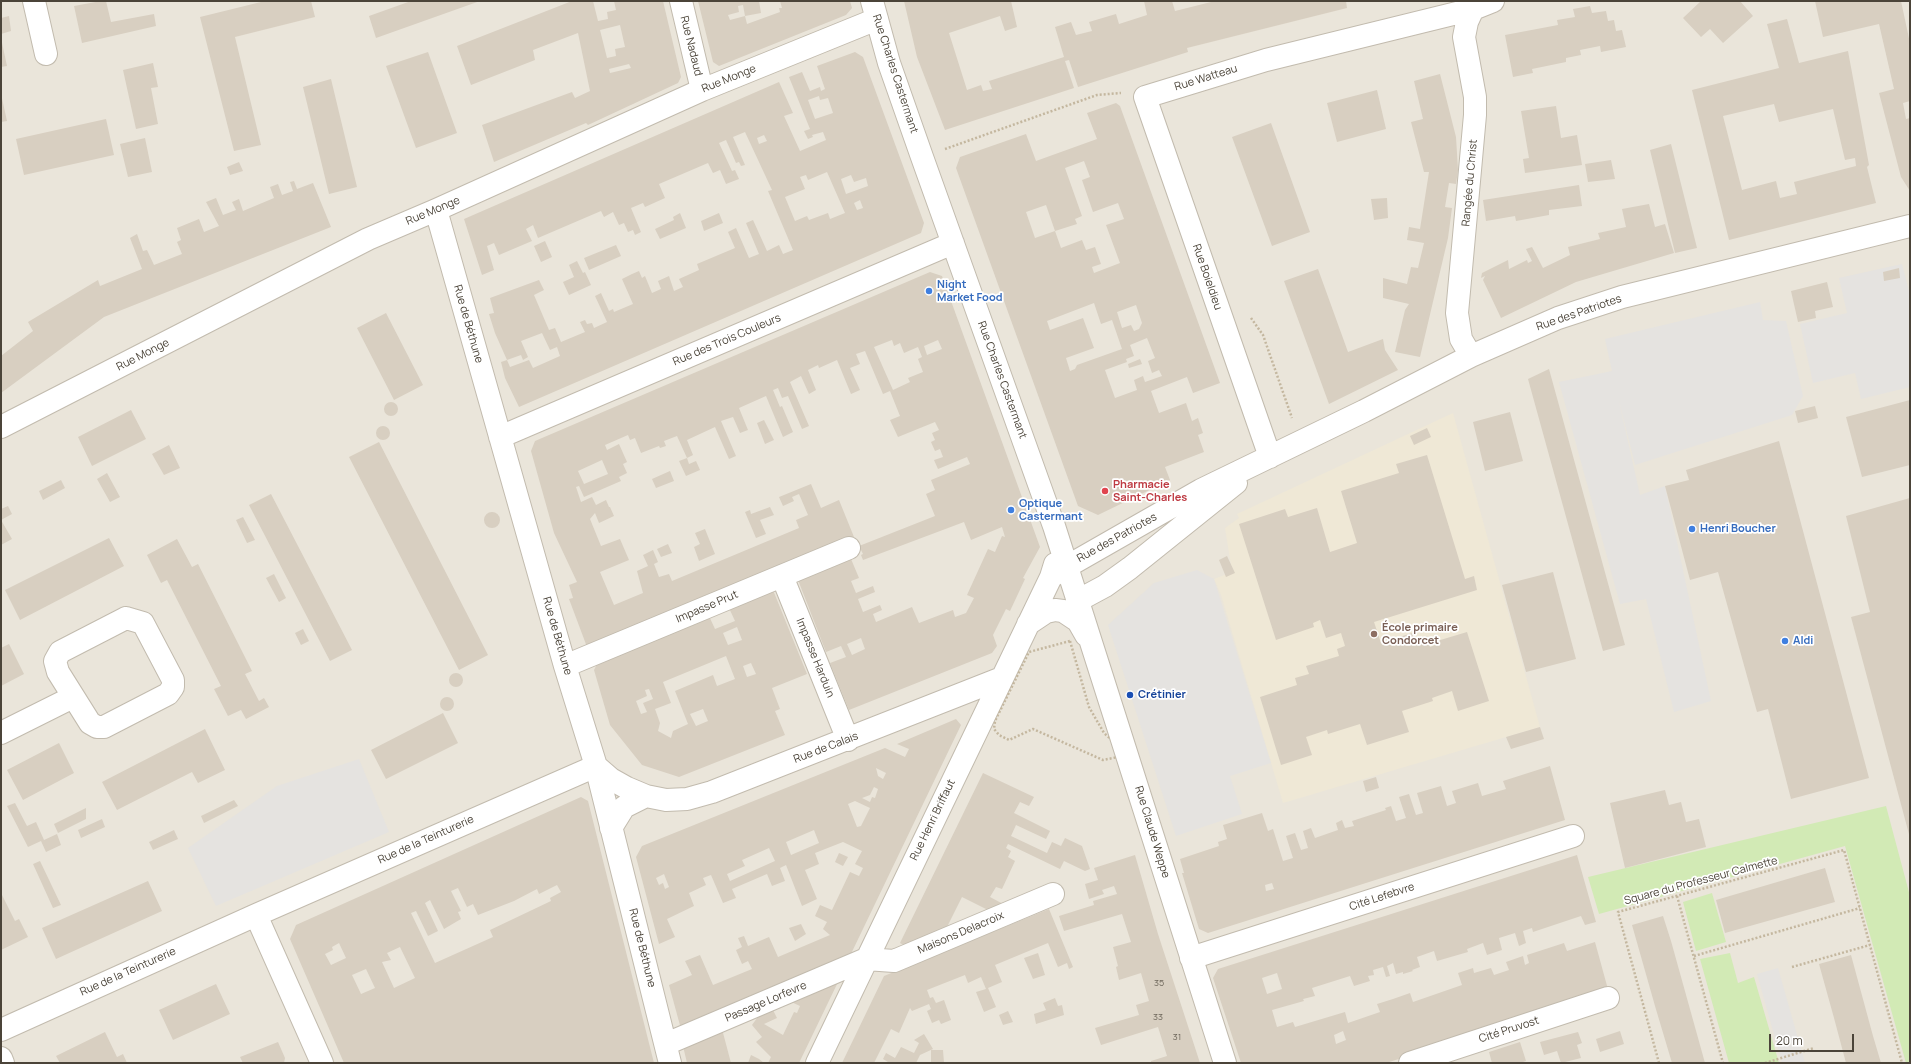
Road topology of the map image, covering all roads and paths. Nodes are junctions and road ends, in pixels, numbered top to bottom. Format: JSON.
{"nodes":[{"id":1,"x":34,"y":1,"type":"edge"},
{"id":2,"x":680,"y":1,"type":"edge"},
{"id":3,"x":1493,"y":1,"type":"edge"},
{"id":4,"x":1472,"y":9,"type":"junction"},
{"id":5,"x":874,"y":10,"type":"edge"},
{"id":6,"x":46,"y":54,"type":"dead end"},
{"id":7,"x":702,"y":90,"type":"junction"},
{"id":8,"x":1145,"y":97,"type":"junction"},
{"id":9,"x":922,"y":157,"type":"junction"},
{"id":10,"x":436,"y":210,"type":"junction"},
{"id":11,"x":1910,"y":226,"type":"edge"},
{"id":12,"x":953,"y":243,"type":"junction"},
{"id":13,"x":1248,"y":314,"type":"dead end"},
{"id":14,"x":1471,"y":356,"type":"junction"},
{"id":15,"x":1,"y":427,"type":"edge"},
{"id":16,"x":500,"y":437,"type":"junction"},
{"id":17,"x":1300,"y":442,"type":"junction"},
{"id":18,"x":1270,"y":457,"type":"junction"},
{"id":19,"x":848,"y":548,"type":"dead end"},
{"id":20,"x":1059,"y":572,"type":"junction"},
{"id":21,"x":782,"y":576,"type":"junction"},
{"id":22,"x":1079,"y":600,"type":"junction"},
{"id":23,"x":1028,"y":624,"type":"junction"},
{"id":24,"x":1096,"y":656,"type":"junction"},
{"id":25,"x":565,"y":666,"type":"junction"},
{"id":26,"x":1002,"y":678,"type":"junction"},
{"id":27,"x":74,"y":697,"type":"junction"},
{"id":28,"x":1,"y":733,"type":"edge"},
{"id":29,"x":848,"y":740,"type":"junction"},
{"id":30,"x":1128,"y":755,"type":"junction"},
{"id":31,"x":596,"y":766,"type":"junction"},
{"id":32,"x":646,"y":796,"type":"junction"},
{"id":33,"x":611,"y":828,"type":"junction"},
{"id":34,"x":1573,"y":836,"type":"dead end"},
{"id":35,"x":1053,"y":894,"type":"dead end"},
{"id":36,"x":1677,"y":896,"type":"junction"},
{"id":37,"x":1860,"y":908,"type":"junction"},
{"id":38,"x":256,"y":915,"type":"junction"},
{"id":39,"x":1870,"y":945,"type":"junction"},
{"id":40,"x":1694,"y":956,"type":"junction"},
{"id":41,"x":1191,"y":958,"type":"junction"},
{"id":42,"x":866,"y":959,"type":"junction"},
{"id":43,"x":1792,"y":967,"type":"dead end"},
{"id":44,"x":1608,"y":998,"type":"dead end"},
{"id":45,"x":1,"y":1030,"type":"edge"},
{"id":46,"x":1814,"y":1048,"type":"dead end"},
{"id":47,"x":668,"y":1054,"type":"edge"},
{"id":48,"x":1,"y":1058,"type":"edge"},
{"id":49,"x":3,"y":1063,"type":"edge"},
{"id":50,"x":322,"y":1063,"type":"edge"},
{"id":51,"x":817,"y":1063,"type":"edge"},
{"id":52,"x":1225,"y":1063,"type":"edge"},
{"id":53,"x":1410,"y":1063,"type":"edge"},
{"id":54,"x":1659,"y":1063,"type":"edge"},
{"id":55,"x":1723,"y":1063,"type":"edge"},
{"id":56,"x":1765,"y":1063,"type":"edge"},
{"id":57,"x":1902,"y":1063,"type":"edge"}],
"edges":[{"from":1,"to":6,"type":"street"},
{"from":2,"to":7,"type":"street","name":"Rue Nadaud"},
{"from":3,"to":4,"type":"street","name":"Rue Watteau"},
{"from":4,"to":8,"type":"street","name":"Rue Watteau"},
{"from":4,"to":14,"type":"street","name":"Rangée du Christ"},
{"from":5,"to":7,"type":"street","name":"Rue Monge"},
{"from":5,"to":9,"type":"street","name":"Rue Charles Castermant"},
{"from":7,"to":10,"type":"street","name":"Rue Monge"},
{"from":8,"to":9,"type":"path"},
{"from":8,"to":18,"type":"street","name":"Rue Boieldieu"},
{"from":9,"to":12,"type":"street","name":"Rue Charles Castermant"},
{"from":10,"to":15,"type":"street","name":"Rue Monge"},
{"from":10,"to":16,"type":"street","name":"Rue de Béthune"},
{"from":11,"to":14,"type":"street","name":"Rue des Patriotes"},
{"from":12,"to":16,"type":"street","name":"Rue des Trois Couleurs"},
{"from":12,"to":20,"type":"street","name":"Rue Charles Castermant"},
{"from":13,"to":17,"type":"path"},
{"from":14,"to":17,"type":"street","name":"Rue des Patriotes"},
{"from":16,"to":25,"type":"street","name":"Rue de Béthune"},
{"from":17,"to":18,"type":"street","name":"Rue des Patriotes"},
{"from":18,"to":20,"type":"street","name":"Rue des Patriotes"},
{"from":18,"to":22,"type":"street","name":"Rue des Patriotes"},
{"from":19,"to":21,"type":"street","name":"Impasse Prut"},
{"from":20,"to":22,"type":"street"},
{"from":20,"to":23,"type":"street","name":"Rue Henri Briffaut"},
{"from":21,"to":25,"type":"street","name":"Impasse Prut"},
{"from":21,"to":29,"type":"street","name":"Impasse Harduin"},
{"from":22,"to":24,"type":"street","name":"Rue Claude Weppe"},
{"from":23,"to":24,"type":"street"},
{"from":23,"to":26,"type":"street","name":"Rue Henri Briffaut"},
{"from":24,"to":30,"type":"street","name":"Rue Claude Weppe"},
{"from":25,"to":31,"type":"street","name":"Rue de Béthune"},
{"from":26,"to":29,"type":"street","name":"Rue de Calais"},
{"from":26,"to":42,"type":"street","name":"Rue Henri Briffaut"},
{"from":27,"to":27,"type":"street"},
{"from":27,"to":28,"type":"street"},
{"from":29,"to":32,"type":"street","name":"Rue de Calais"},
{"from":30,"to":30,"type":"path"},
{"from":30,"to":41,"type":"street","name":"Rue Claude Weppe"},
{"from":31,"to":32,"type":"street","name":"Rue de Calais"},
{"from":31,"to":33,"type":"street","name":"Rue de Béthune"},
{"from":31,"to":38,"type":"street","name":"Rue de la Teinturerie"},
{"from":32,"to":33,"type":"street"},
{"from":33,"to":47,"type":"street","name":"Rue de Béthune"},
{"from":34,"to":41,"type":"street","name":"Cité Lefebvre"},
{"from":35,"to":42,"type":"street","name":"Maisons Delacroix"},
{"from":36,"to":37,"type":"path","name":"Square du Professeur Calmette"},
{"from":36,"to":40,"type":"path"},
{"from":36,"to":54,"type":"path","name":"Square du Professeur Calmette"},
{"from":37,"to":39,"type":"path","name":"Square du Professeur Calmette"},
{"from":37,"to":40,"type":"path"},
{"from":38,"to":45,"type":"street","name":"Rue de la Teinturerie"},
{"from":38,"to":50,"type":"street"},
{"from":39,"to":43,"type":"path"},
{"from":39,"to":57,"type":"path","name":"Square du Professeur Calmette"},
{"from":40,"to":55,"type":"path"},
{"from":41,"to":52,"type":"street","name":"Rue Claude Weppe"},
{"from":42,"to":47,"type":"street","name":"Passage Lorfevre"},
{"from":42,"to":51,"type":"street","name":"Rue Henri Briffaut"},
{"from":44,"to":53,"type":"street","name":"Cité Pruvost"},
{"from":46,"to":56,"type":"path"},
{"from":48,"to":49,"type":"street"}]}
